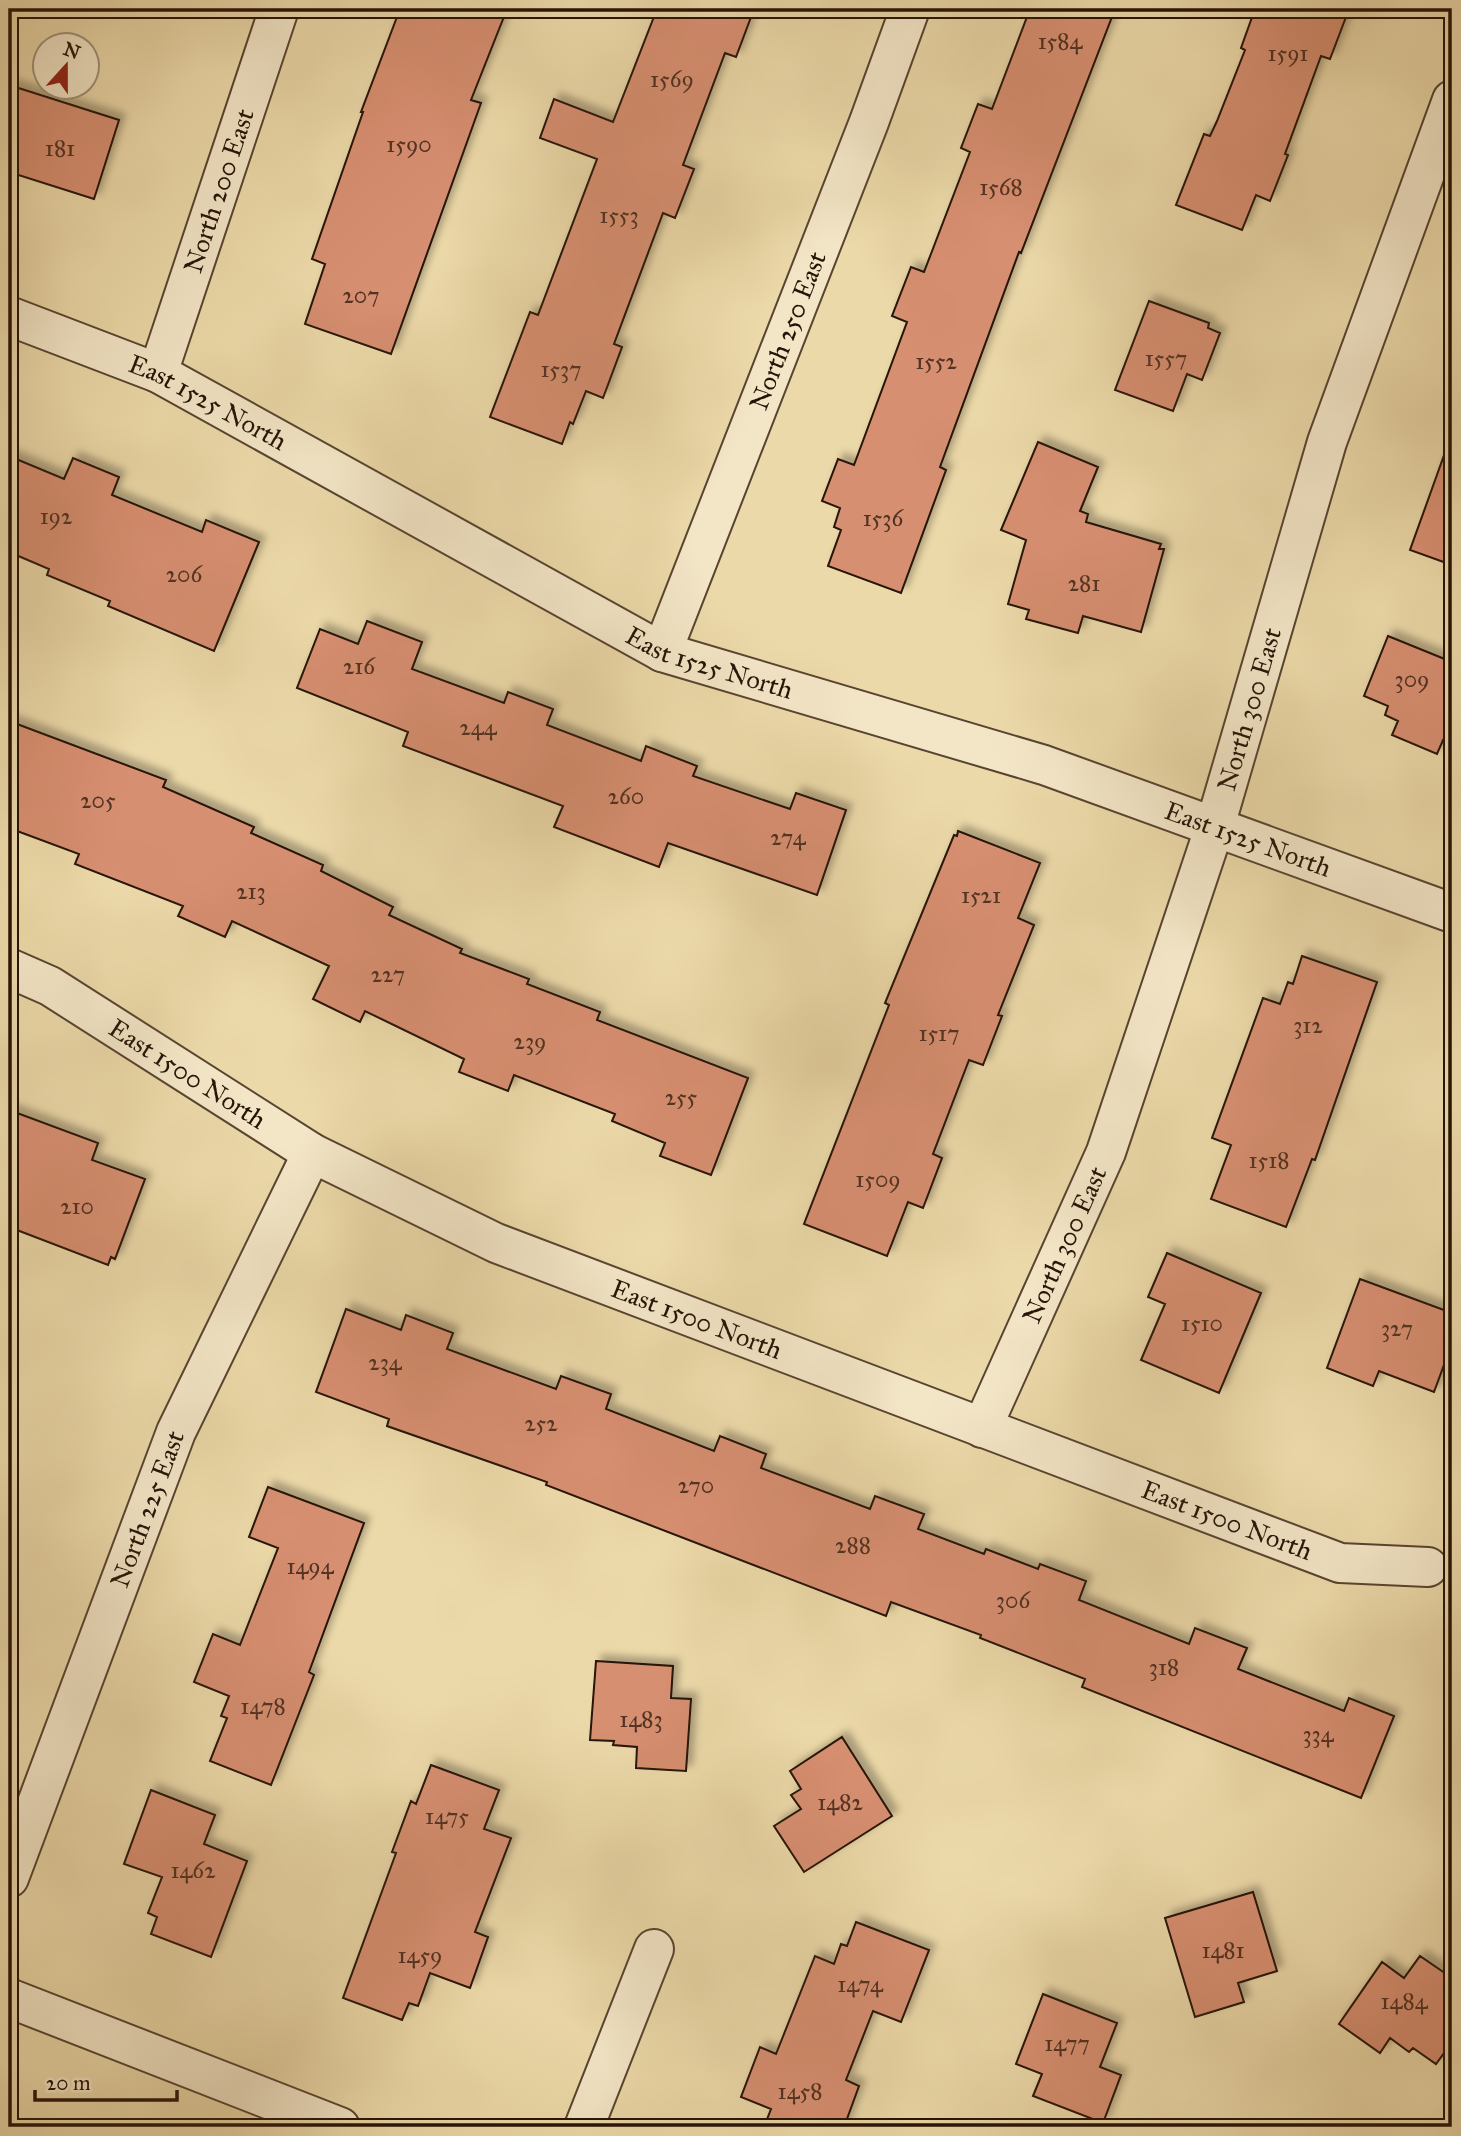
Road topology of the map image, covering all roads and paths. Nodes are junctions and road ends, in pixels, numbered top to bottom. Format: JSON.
{"nodes":[{"id":1,"x":279,"y":9,"type":"edge"},
{"id":2,"x":910,"y":9,"type":"edge"},
{"id":3,"x":1452,"y":100,"type":"edge"},
{"id":4,"x":9,"y":316,"type":"edge"},
{"id":5,"x":158,"y":373,"type":"junction"},
{"id":6,"x":662,"y":652,"type":"junction"},
{"id":7,"x":1215,"y":826,"type":"junction"},
{"id":8,"x":1452,"y":913,"type":"edge"},
{"id":9,"x":9,"y":968,"type":"edge"},
{"id":10,"x":312,"y":1153,"type":"junction"},
{"id":11,"x":982,"y":1428,"type":"junction"},
{"id":12,"x":1428,"y":1567,"type":"dead end"},
{"id":13,"x":9,"y":1878,"type":"edge"},
{"id":14,"x":654,"y":1949,"type":"dead end"},
{"id":15,"x":9,"y":1998,"type":"edge"},
{"id":16,"x":341,"y":2127,"type":"edge"},
{"id":17,"x":584,"y":2127,"type":"edge"}],
"edges":[{"from":1,"to":5,"type":"street","name":"North 200 East"},
{"from":2,"to":6,"type":"street","name":"North 250 East"},
{"from":3,"to":7,"type":"street","name":"North 300 East"},
{"from":4,"to":5,"type":"street","name":"East 1525 North"},
{"from":5,"to":6,"type":"street","name":"East 1525 North"},
{"from":6,"to":7,"type":"street","name":"East 1525 North"},
{"from":7,"to":8,"type":"street","name":"East 1525 North"},
{"from":7,"to":11,"type":"street","name":"North 300 East"},
{"from":9,"to":10,"type":"street","name":"East 1500 North"},
{"from":10,"to":11,"type":"street","name":"East 1500 North"},
{"from":10,"to":13,"type":"street","name":"North 225 East"},
{"from":11,"to":12,"type":"street","name":"East 1500 North"},
{"from":14,"to":17,"type":"street"},
{"from":15,"to":16,"type":"street"}]}
